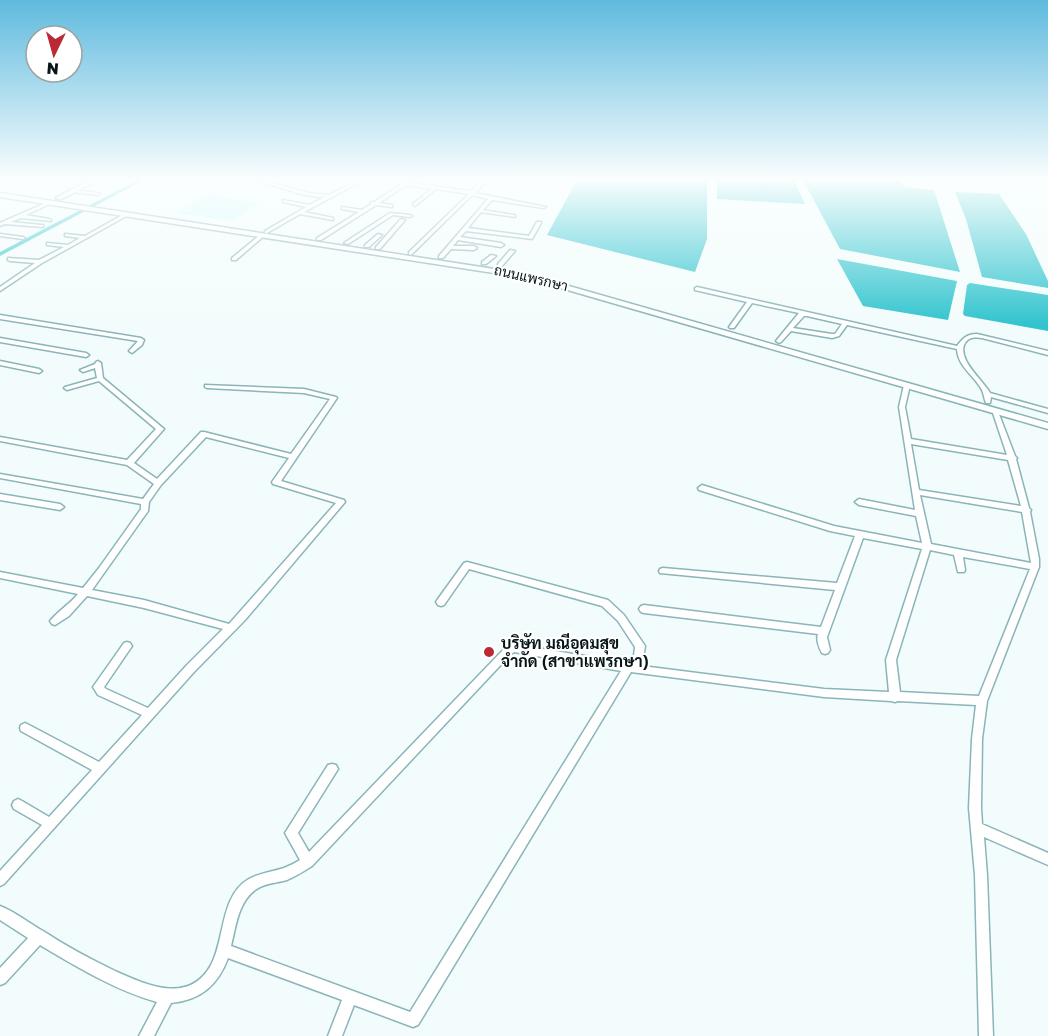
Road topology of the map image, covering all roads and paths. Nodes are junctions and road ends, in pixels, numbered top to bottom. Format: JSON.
{"nodes":[{"id":1,"x":101,"y":228,"type":"edge"},
{"id":2,"x":231,"y":228,"type":"edge"},
{"id":3,"x":235,"y":228,"type":"edge"},
{"id":4,"x":273,"y":228,"type":"edge"},
{"id":5,"x":335,"y":228,"type":"edge"},
{"id":6,"x":366,"y":228,"type":"edge"},
{"id":7,"x":396,"y":228,"type":"edge"},
{"id":8,"x":436,"y":228,"type":"edge"},
{"id":9,"x":536,"y":228,"type":"edge"},
{"id":10,"x":465,"y":229,"type":"joint"},
{"id":11,"x":265,"y":233,"type":"junction"},
{"id":12,"x":0,"y":235,"type":"edge"},
{"id":13,"x":67,"y":235,"type":"dead end"},
{"id":14,"x":380,"y":235,"type":"dead end"},
{"id":15,"x":84,"y":237,"type":"junction"},
{"id":16,"x":23,"y":238,"type":"dead end"},
{"id":17,"x":456,"y":238,"type":"junction"},
{"id":18,"x":319,"y":239,"type":"junction"},
{"id":19,"x":346,"y":243,"type":"junction"},
{"id":20,"x":49,"y":244,"type":"dead end"},
{"id":21,"x":501,"y":245,"type":"dead end"},
{"id":22,"x":68,"y":246,"type":"junction"},
{"id":23,"x":367,"y":246,"type":"junction"},
{"id":24,"x":449,"y":247,"type":"junction"},
{"id":25,"x":378,"y":248,"type":"junction"},
{"id":26,"x":474,"y":248,"type":"dead end"},
{"id":27,"x":512,"y":251,"type":"dead end"},
{"id":28,"x":411,"y":253,"type":"junction"},
{"id":29,"x":493,"y":256,"type":"dead end"},
{"id":30,"x":441,"y":257,"type":"junction"},
{"id":31,"x":10,"y":259,"type":"dead end"},
{"id":32,"x":234,"y":259,"type":"dead end"},
{"id":33,"x":40,"y":262,"type":"junction"},
{"id":34,"x":484,"y":263,"type":"junction"},
{"id":35,"x":500,"y":265,"type":"junction"},
{"id":36,"x":0,"y":281,"type":"edge"},
{"id":37,"x":10,"y":282,"type":"junction"},
{"id":38,"x":0,"y":288,"type":"edge"},
{"id":39,"x":697,"y":289,"type":"dead end"},
{"id":40,"x":751,"y":301,"type":"junction"},
{"id":41,"x":801,"y":312,"type":"dead end"},
{"id":42,"x":0,"y":317,"type":"edge"},
{"id":43,"x":846,"y":322,"type":"junction"},
{"id":44,"x":732,"y":327,"type":"junction"},
{"id":45,"x":790,"y":329,"type":"junction"},
{"id":46,"x":0,"y":340,"type":"edge"},
{"id":47,"x":778,"y":341,"type":"junction"},
{"id":48,"x":792,"y":348,"type":"junction"},
{"id":49,"x":960,"y":348,"type":"junction"},
{"id":50,"x":132,"y":351,"type":"dead end"},
{"id":51,"x":1048,"y":353,"type":"edge"},
{"id":52,"x":86,"y":356,"type":"dead end"},
{"id":53,"x":0,"y":363,"type":"edge"},
{"id":54,"x":83,"y":370,"type":"dead end"},
{"id":55,"x":39,"y":371,"type":"dead end"},
{"id":56,"x":97,"y":380,"type":"junction"},
{"id":57,"x":907,"y":385,"type":"junction"},
{"id":58,"x":207,"y":386,"type":"dead end"},
{"id":59,"x":67,"y":388,"type":"dead end"},
{"id":60,"x":987,"y":398,"type":"junction"},
{"id":61,"x":995,"y":411,"type":"junction"},
{"id":62,"x":1048,"y":411,"type":"edge"},
{"id":63,"x":1048,"y":419,"type":"edge"},
{"id":64,"x":1048,"y":426,"type":"edge"},
{"id":65,"x":0,"y":439,"type":"edge"},
{"id":66,"x":907,"y":441,"type":"junction"},
{"id":67,"x":293,"y":457,"type":"junction"},
{"id":68,"x":1013,"y":458,"type":"junction"},
{"id":69,"x":129,"y":463,"type":"junction"},
{"id":70,"x":0,"y":476,"type":"edge"},
{"id":71,"x":158,"y":483,"type":"junction"},
{"id":72,"x":702,"y":488,"type":"dead end"},
{"id":73,"x":915,"y":492,"type":"junction"},
{"id":74,"x":0,"y":497,"type":"edge"},
{"id":75,"x":860,"y":501,"type":"dead end"},
{"id":76,"x":145,"y":502,"type":"junction"},
{"id":77,"x":60,"y":507,"type":"dead end"},
{"id":78,"x":1027,"y":510,"type":"junction"},
{"id":79,"x":920,"y":514,"type":"junction"},
{"id":80,"x":860,"y":534,"type":"junction"},
{"id":81,"x":927,"y":546,"type":"junction"},
{"id":82,"x":958,"y":552,"type":"junction"},
{"id":83,"x":1035,"y":567,"type":"junction"},
{"id":84,"x":961,"y":570,"type":"dead end"},
{"id":85,"x":663,"y":571,"type":"dead end"},
{"id":86,"x":0,"y":575,"type":"edge"},
{"id":87,"x":841,"y":587,"type":"junction"},
{"id":88,"x":84,"y":591,"type":"junction"},
{"id":89,"x":441,"y":602,"type":"dead end"},
{"id":90,"x":644,"y":609,"type":"dead end"},
{"id":91,"x":55,"y":621,"type":"dead end"},
{"id":92,"x":231,"y":628,"type":"junction"},
{"id":93,"x":824,"y":631,"type":"junction"},
{"id":94,"x":128,"y":646,"type":"dead end"},
{"id":95,"x":825,"y":650,"type":"dead end"},
{"id":96,"x":633,"y":669,"type":"junction"},
{"id":97,"x":895,"y":698,"type":"junction"},
{"id":98,"x":982,"y":701,"type":"junction"},
{"id":99,"x":150,"y":714,"type":"junction"},
{"id":100,"x":25,"y":728,"type":"dead end"},
{"id":101,"x":101,"y":769,"type":"junction"},
{"id":102,"x":332,"y":769,"type":"dead end"},
{"id":103,"x":18,"y":805,"type":"dead end"},
{"id":104,"x":51,"y":824,"type":"junction"},
{"id":105,"x":977,"y":828,"type":"junction"},
{"id":106,"x":1048,"y":860,"type":"edge"},
{"id":107,"x":308,"y":862,"type":"junction"},
{"id":108,"x":0,"y":880,"type":"edge"},
{"id":109,"x":0,"y":912,"type":"edge"},
{"id":110,"x":38,"y":937,"type":"junction"},
{"id":111,"x":225,"y":950,"type":"junction"},
{"id":112,"x":0,"y":978,"type":"edge"},
{"id":113,"x":168,"y":995,"type":"junction"},
{"id":114,"x":350,"y":997,"type":"junction"},
{"id":115,"x":146,"y":1036,"type":"edge"},
{"id":116,"x":335,"y":1036,"type":"edge"},
{"id":117,"x":986,"y":1036,"type":"edge"}],
"edges":[{"from":1,"to":15,"type":"street"},
{"from":2,"to":11,"type":"main road","name":"ถนนแพรกษา"},
{"from":3,"to":11,"type":"main road","name":"ถนนแพรกษา"},
{"from":4,"to":11,"type":"street"},
{"from":5,"to":18,"type":"street"},
{"from":6,"to":19,"type":"street"},
{"from":7,"to":25,"type":"street"},
{"from":8,"to":28,"type":"street"},
{"from":9,"to":10,"type":"street"},
{"from":10,"to":17,"type":"street"},
{"from":11,"to":18,"type":"main road","name":"ถนนแพรกษา"},
{"from":11,"to":32,"type":"street"},
{"from":11,"to":48,"type":"main road","name":"ถนนแพรกษา"},
{"from":12,"to":16,"type":"street"},
{"from":13,"to":15,"type":"street"},
{"from":14,"to":23,"type":"street"},
{"from":15,"to":22,"type":"street"},
{"from":17,"to":21,"type":"street"},
{"from":17,"to":24,"type":"street"},
{"from":18,"to":19,"type":"main road","name":"ถนนแพรกษา"},
{"from":19,"to":23,"type":"main road","name":"ถนนแพรกษา"},
{"from":20,"to":22,"type":"street"},
{"from":22,"to":33,"type":"street"},
{"from":23,"to":25,"type":"main road","name":"ถนนแพรกษา"},
{"from":24,"to":26,"type":"street"},
{"from":24,"to":30,"type":"street"},
{"from":25,"to":28,"type":"main road","name":"ถนนแพรกษา"},
{"from":27,"to":35,"type":"street"},
{"from":28,"to":30,"type":"main road","name":"ถนนแพรกษา"},
{"from":29,"to":34,"type":"street"},
{"from":30,"to":34,"type":"main road","name":"ถนนแพรกษา"},
{"from":31,"to":33,"type":"street"},
{"from":33,"to":37,"type":"street"},
{"from":34,"to":35,"type":"main road","name":"ถนนแพรกษา"},
{"from":35,"to":44,"type":"main road","name":"ถนนแพรกษา"},
{"from":36,"to":37,"type":"street"},
{"from":37,"to":38,"type":"street"},
{"from":39,"to":40,"type":"street"},
{"from":40,"to":41,"type":"street"},
{"from":40,"to":44,"type":"street"},
{"from":42,"to":50,"type":"street"},
{"from":43,"to":45,"type":"street"},
{"from":43,"to":45,"type":"street"},
{"from":43,"to":49,"type":"street"},
{"from":44,"to":47,"type":"main road","name":"ถนนแพรกษา"},
{"from":45,"to":47,"type":"street"},
{"from":46,"to":52,"type":"street"},
{"from":47,"to":48,"type":"main road","name":"ถนนแพรกษา"},
{"from":48,"to":57,"type":"main road","name":"ถนนแพรกษา"},
{"from":48,"to":60,"type":"main road","name":"ถนนแพรกษา"},
{"from":49,"to":51,"type":"street"},
{"from":49,"to":60,"type":"street"},
{"from":53,"to":55,"type":"street"},
{"from":54,"to":56,"type":"street"},
{"from":56,"to":59,"type":"street"},
{"from":56,"to":69,"type":"street"},
{"from":57,"to":61,"type":"main road","name":"ถนนแพรกษา"},
{"from":57,"to":66,"type":"street"},
{"from":58,"to":67,"type":"street"},
{"from":60,"to":62,"type":"street"},
{"from":60,"to":63,"type":"main road","name":"ถนนแพรกษา"},
{"from":61,"to":64,"type":"main road","name":"ถนนแพรกษา"},
{"from":61,"to":68,"type":"street"},
{"from":65,"to":69,"type":"street"},
{"from":66,"to":68,"type":"street"},
{"from":66,"to":73,"type":"street"},
{"from":67,"to":71,"type":"street"},
{"from":67,"to":92,"type":"street"},
{"from":68,"to":78,"type":"street"},
{"from":69,"to":71,"type":"street"},
{"from":70,"to":76,"type":"street"},
{"from":71,"to":76,"type":"street"},
{"from":72,"to":80,"type":"street"},
{"from":73,"to":78,"type":"street"},
{"from":73,"to":79,"type":"street"},
{"from":74,"to":77,"type":"street"},
{"from":75,"to":79,"type":"street"},
{"from":76,"to":88,"type":"street"},
{"from":78,"to":83,"type":"street"},
{"from":79,"to":81,"type":"street"},
{"from":80,"to":81,"type":"street"},
{"from":80,"to":87,"type":"street"},
{"from":81,"to":82,"type":"street"},
{"from":81,"to":97,"type":"street"},
{"from":82,"to":83,"type":"street"},
{"from":82,"to":84,"type":"street"},
{"from":83,"to":98,"type":"street"},
{"from":85,"to":87,"type":"street"},
{"from":86,"to":88,"type":"street"},
{"from":87,"to":93,"type":"street"},
{"from":88,"to":91,"type":"street"},
{"from":88,"to":92,"type":"street"},
{"from":89,"to":96,"type":"street"},
{"from":90,"to":93,"type":"street"},
{"from":92,"to":99,"type":"street"},
{"from":93,"to":95,"type":"street"},
{"from":94,"to":99,"type":"street"},
{"from":96,"to":97,"type":"street"},
{"from":96,"to":107,"type":"street"},
{"from":96,"to":114,"type":"street"},
{"from":97,"to":98,"type":"street"},
{"from":98,"to":105,"type":"street"},
{"from":99,"to":101,"type":"street"},
{"from":100,"to":101,"type":"street"},
{"from":101,"to":104,"type":"street"},
{"from":102,"to":107,"type":"street"},
{"from":103,"to":104,"type":"street"},
{"from":104,"to":108,"type":"street"},
{"from":105,"to":106,"type":"street"},
{"from":105,"to":117,"type":"street"},
{"from":107,"to":111,"type":"street"},
{"from":109,"to":110,"type":"street"},
{"from":110,"to":112,"type":"street"},
{"from":110,"to":113,"type":"street"},
{"from":111,"to":113,"type":"street"},
{"from":111,"to":114,"type":"street"},
{"from":113,"to":115,"type":"street"},
{"from":114,"to":116,"type":"street"}]}
